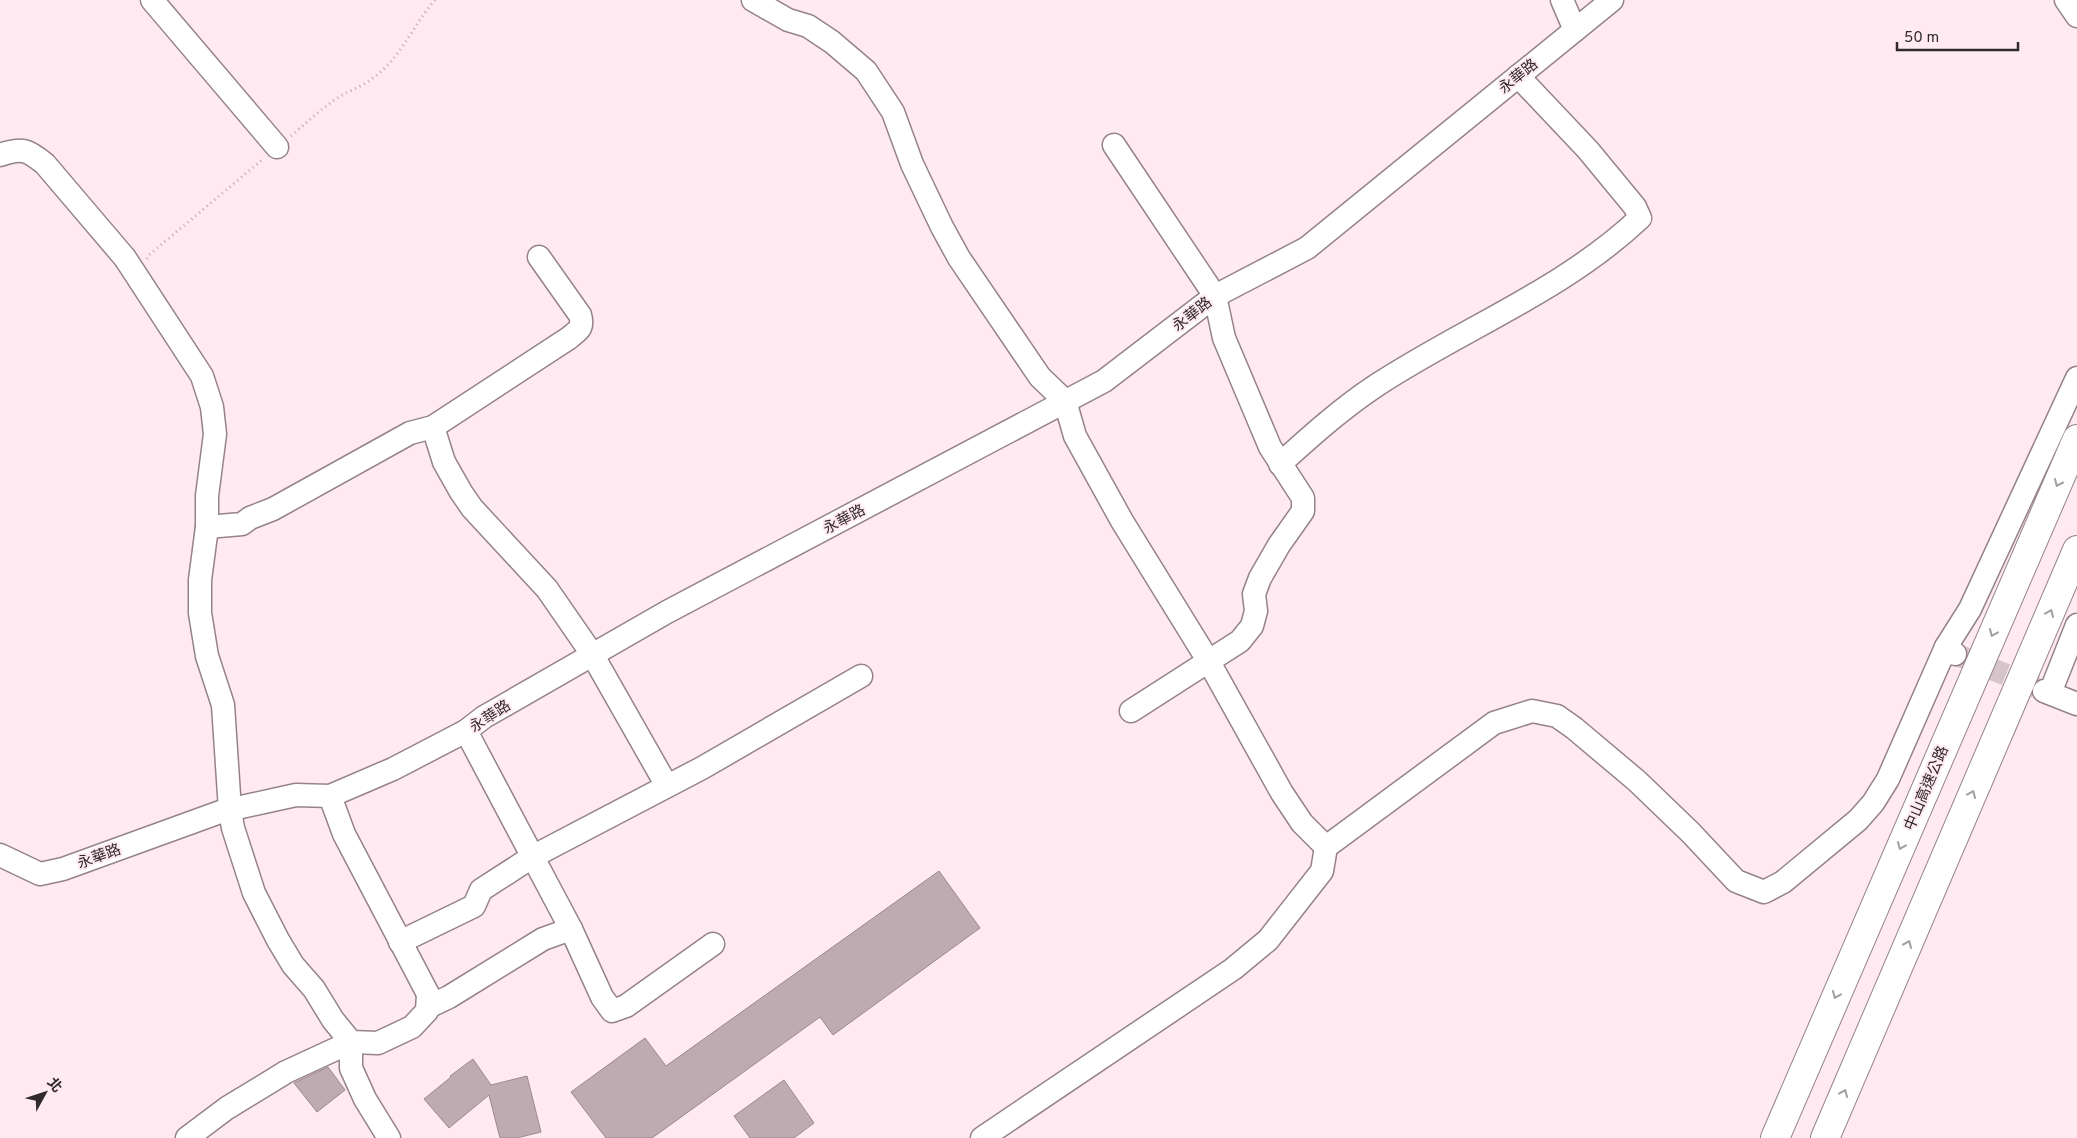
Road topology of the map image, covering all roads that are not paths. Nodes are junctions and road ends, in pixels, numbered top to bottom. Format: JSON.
{"nodes":[{"id":1,"x":152,"y":0,"type":"edge"},
{"id":2,"x":753,"y":0,"type":"edge"},
{"id":3,"x":1562,"y":0,"type":"edge"},
{"id":4,"x":1612,"y":0,"type":"edge"},
{"id":5,"x":2066,"y":0,"type":"edge"},
{"id":6,"x":2077,"y":16,"type":"edge"},
{"id":7,"x":1575,"y":30,"type":"junction"},
{"id":8,"x":1518,"y":76,"type":"junction"},
{"id":9,"x":1114,"y":145,"type":"dead end"},
{"id":10,"x":278,"y":147,"type":"dead end"},
{"id":11,"x":0,"y":155,"type":"edge"},
{"id":12,"x":539,"y":257,"type":"dead end"},
{"id":13,"x":1215,"y":296,"type":"junction"},
{"id":14,"x":2077,"y":378,"type":"edge"},
{"id":15,"x":1065,"y":401,"type":"junction"},
{"id":16,"x":433,"y":427,"type":"junction"},
{"id":17,"x":2077,"y":439,"type":"edge"},
{"id":18,"x":1280,"y":464,"type":"junction"},
{"id":19,"x":207,"y":527,"type":"junction"},
{"id":20,"x":2077,"y":550,"type":"edge"},
{"id":21,"x":2077,"y":625,"type":"edge"},
{"id":22,"x":592,"y":654,"type":"junction"},
{"id":23,"x":1209,"y":662,"type":"junction"},
{"id":24,"x":861,"y":676,"type":"dead end"},
{"id":25,"x":2077,"y":704,"type":"edge"},
{"id":26,"x":1131,"y":711,"type":"dead end"},
{"id":27,"x":466,"y":731,"type":"junction"},
{"id":28,"x":667,"y":786,"type":"junction"},
{"id":29,"x":330,"y":796,"type":"junction"},
{"id":30,"x":230,"y":810,"type":"junction"},
{"id":31,"x":1326,"y":846,"type":"junction"},
{"id":32,"x":0,"y":855,"type":"edge"},
{"id":33,"x":532,"y":857,"type":"junction"},
{"id":34,"x":571,"y":929,"type":"junction"},
{"id":35,"x":400,"y":942,"type":"junction"},
{"id":36,"x":712,"y":944,"type":"dead end"},
{"id":37,"x":428,"y":1007,"type":"junction"},
{"id":38,"x":351,"y":1042,"type":"junction"},
{"id":39,"x":187,"y":1138,"type":"edge"},
{"id":40,"x":389,"y":1138,"type":"edge"},
{"id":41,"x":982,"y":1138,"type":"edge"},
{"id":42,"x":1774,"y":1138,"type":"edge"},
{"id":43,"x":1825,"y":1138,"type":"edge"}],
"edges":[{"from":1,"to":10,"type":"street"},
{"from":2,"to":15,"type":"street"},
{"from":3,"to":7,"type":"street"},
{"from":4,"to":7,"type":"street","name":"永華路"},
{"from":5,"to":6,"type":"street"},
{"from":7,"to":8,"type":"street","name":"永華路"},
{"from":8,"to":13,"type":"street","name":"永華路"},
{"from":8,"to":18,"type":"street"},
{"from":9,"to":13,"type":"street"},
{"from":11,"to":19,"type":"street"},
{"from":12,"to":16,"type":"street"},
{"from":13,"to":15,"type":"street","name":"永華路"},
{"from":13,"to":18,"type":"street"},
{"from":14,"to":31,"type":"street"},
{"from":15,"to":22,"type":"street","name":"永華路"},
{"from":15,"to":23,"type":"street"},
{"from":16,"to":19,"type":"street"},
{"from":16,"to":22,"type":"street"},
{"from":17,"to":42,"type":"highway","name":"中山高速公路","one_way":true},
{"from":18,"to":23,"type":"street"},
{"from":19,"to":30,"type":"street"},
{"from":43,"to":20,"type":"highway","one_way":true},
{"from":21,"to":25,"type":"street"},
{"from":22,"to":27,"type":"street","name":"永華路"},
{"from":22,"to":28,"type":"street"},
{"from":23,"to":26,"type":"street"},
{"from":23,"to":31,"type":"street"},
{"from":24,"to":28,"type":"street"},
{"from":27,"to":29,"type":"street","name":"永華路"},
{"from":27,"to":33,"type":"street"},
{"from":28,"to":33,"type":"street"},
{"from":29,"to":30,"type":"street","name":"永華路"},
{"from":29,"to":35,"type":"street"},
{"from":30,"to":32,"type":"street","name":"永華路"},
{"from":30,"to":38,"type":"street"},
{"from":31,"to":41,"type":"street"},
{"from":33,"to":34,"type":"street"},
{"from":33,"to":35,"type":"street"},
{"from":34,"to":36,"type":"street"},
{"from":34,"to":37,"type":"street"},
{"from":35,"to":37,"type":"street"},
{"from":37,"to":38,"type":"street"},
{"from":38,"to":39,"type":"street"},
{"from":38,"to":40,"type":"street"}]}
